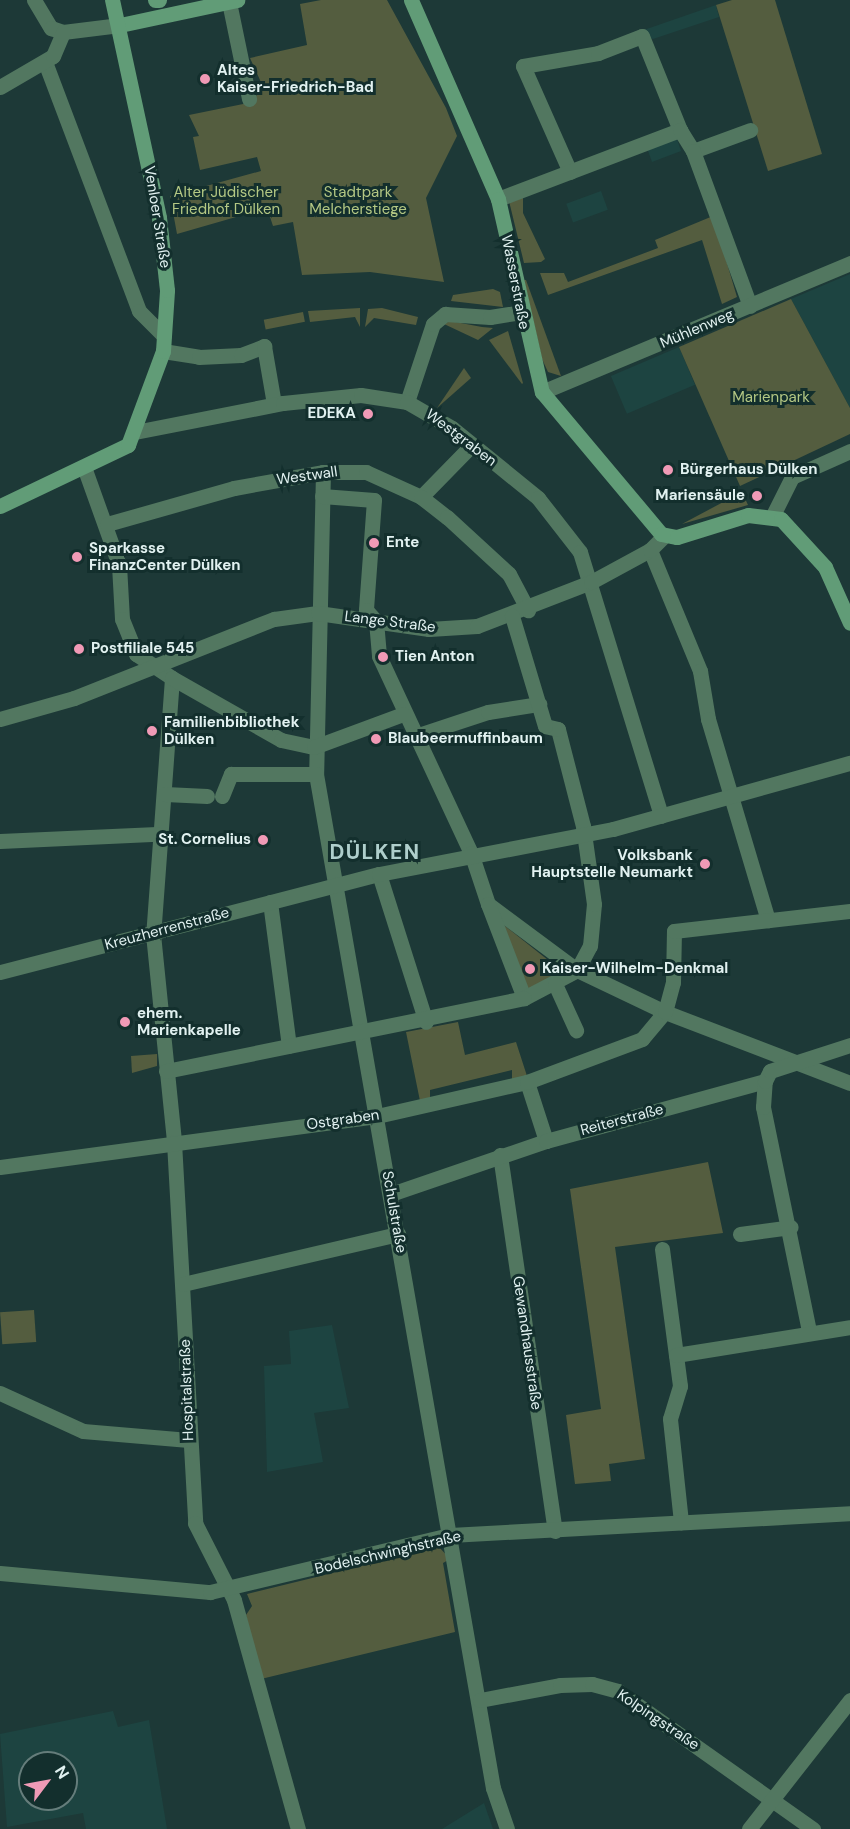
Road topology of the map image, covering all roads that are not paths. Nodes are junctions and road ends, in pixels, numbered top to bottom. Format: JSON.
{"nodes":[{"id":1,"x":34,"y":0,"type":"edge"},
{"id":2,"x":112,"y":0,"type":"edge"},
{"id":3,"x":411,"y":0,"type":"edge"},
{"id":4,"x":233,"y":1,"type":"edge"},
{"id":5,"x":120,"y":25,"type":"junction"},
{"id":6,"x":57,"y":30,"type":"junction"},
{"id":7,"x":45,"y":62,"type":"junction"},
{"id":8,"x":0,"y":87,"type":"edge"},
{"id":9,"x":249,"y":99,"type":"dead end"},
{"id":10,"x":680,"y":129,"type":"junction"},
{"id":11,"x":750,"y":130,"type":"dead end"},
{"id":12,"x":693,"y":151,"type":"junction"},
{"id":13,"x":570,"y":172,"type":"junction"},
{"id":14,"x":498,"y":199,"type":"junction"},
{"id":15,"x":850,"y":263,"type":"edge"},
{"id":16,"x":750,"y":306,"type":"junction"},
{"id":17,"x":520,"y":312,"type":"junction"},
{"id":18,"x":164,"y":343,"type":"junction"},
{"id":19,"x":542,"y":392,"type":"junction"},
{"id":20,"x":407,"y":402,"type":"junction"},
{"id":21,"x":274,"y":404,"type":"junction"},
{"id":22,"x":135,"y":432,"type":"junction"},
{"id":23,"x":472,"y":445,"type":"junction"},
{"id":24,"x":850,"y":451,"type":"edge"},
{"id":25,"x":84,"y":467,"type":"junction"},
{"id":26,"x":323,"y":471,"type":"junction"},
{"id":27,"x":322,"y":496,"type":"junction"},
{"id":28,"x":421,"y":497,"type":"junction"},
{"id":29,"x":0,"y":506,"type":"edge"},
{"id":30,"x":772,"y":517,"type":"junction"},
{"id":31,"x":107,"y":524,"type":"junction"},
{"id":32,"x":665,"y":535,"type":"junction"},
{"id":33,"x":650,"y":550,"type":"junction"},
{"id":34,"x":591,"y":582,"type":"junction"},
{"id":35,"x":528,"y":610,"type":"junction"},
{"id":36,"x":318,"y":613,"type":"junction"},
{"id":37,"x":512,"y":616,"type":"junction"},
{"id":38,"x":376,"y":621,"type":"junction"},
{"id":39,"x":850,"y":623,"type":"edge"},
{"id":40,"x":155,"y":665,"type":"junction"},
{"id":41,"x":172,"y":678,"type":"junction"},
{"id":42,"x":539,"y":704,"type":"junction"},
{"id":43,"x":403,"y":714,"type":"junction"},
{"id":44,"x":0,"y":719,"type":"edge"},
{"id":45,"x":415,"y":736,"type":"junction"},
{"id":46,"x":314,"y":747,"type":"junction"},
{"id":47,"x":850,"y":762,"type":"edge"},
{"id":48,"x":316,"y":774,"type":"junction"},
{"id":49,"x":165,"y":794,"type":"junction"},
{"id":50,"x":734,"y":797,"type":"junction"},
{"id":51,"x":661,"y":816,"type":"junction"},
{"id":52,"x":585,"y":833,"type":"junction"},
{"id":53,"x":157,"y":834,"type":"junction"},
{"id":54,"x":0,"y":841,"type":"edge"},
{"id":55,"x":471,"y":853,"type":"junction"},
{"id":56,"x":380,"y":874,"type":"junction"},
{"id":57,"x":335,"y":889,"type":"junction"},
{"id":58,"x":270,"y":902,"type":"junction"},
{"id":59,"x":488,"y":904,"type":"junction"},
{"id":60,"x":850,"y":911,"type":"edge"},
{"id":61,"x":768,"y":920,"type":"junction"},
{"id":62,"x":153,"y":934,"type":"junction"},
{"id":63,"x":577,"y":970,"type":"junction"},
{"id":64,"x":0,"y":972,"type":"edge"},
{"id":65,"x":555,"y":984,"type":"junction"},
{"id":66,"x":524,"y":999,"type":"junction"},
{"id":67,"x":665,"y":1012,"type":"junction"},
{"id":68,"x":426,"y":1022,"type":"junction"},
{"id":69,"x":576,"y":1030,"type":"dead end"},
{"id":70,"x":362,"y":1034,"type":"junction"},
{"id":71,"x":850,"y":1045,"type":"edge"},
{"id":72,"x":289,"y":1046,"type":"junction"},
{"id":73,"x":798,"y":1062,"type":"junction"},
{"id":74,"x":166,"y":1071,"type":"junction"},
{"id":75,"x":765,"y":1081,"type":"junction"},
{"id":76,"x":527,"y":1082,"type":"junction"},
{"id":77,"x":850,"y":1083,"type":"edge"},
{"id":78,"x":377,"y":1116,"type":"junction"},
{"id":79,"x":546,"y":1141,"type":"junction"},
{"id":80,"x":174,"y":1142,"type":"junction"},
{"id":81,"x":500,"y":1155,"type":"junction"},
{"id":82,"x":0,"y":1167,"type":"edge"},
{"id":83,"x":391,"y":1194,"type":"junction"},
{"id":84,"x":791,"y":1227,"type":"junction"},
{"id":85,"x":398,"y":1234,"type":"junction"},
{"id":86,"x":740,"y":1234,"type":"dead end"},
{"id":87,"x":662,"y":1249,"type":"dead end"},
{"id":88,"x":183,"y":1284,"type":"junction"},
{"id":89,"x":850,"y":1327,"type":"edge"},
{"id":90,"x":808,"y":1331,"type":"junction"},
{"id":91,"x":676,"y":1355,"type":"junction"},
{"id":92,"x":0,"y":1393,"type":"edge"},
{"id":93,"x":189,"y":1440,"type":"junction"},
{"id":94,"x":850,"y":1513,"type":"edge"},
{"id":95,"x":681,"y":1522,"type":"junction"},
{"id":96,"x":555,"y":1531,"type":"junction"},
{"id":97,"x":450,"y":1535,"type":"junction"},
{"id":98,"x":0,"y":1573,"type":"edge"},
{"id":99,"x":226,"y":1589,"type":"junction"},
{"id":100,"x":480,"y":1700,"type":"junction"},
{"id":101,"x":850,"y":1700,"type":"edge"},
{"id":102,"x":771,"y":1800,"type":"junction"},
{"id":103,"x":298,"y":1829,"type":"edge"},
{"id":104,"x":507,"y":1829,"type":"edge"},
{"id":105,"x":749,"y":1829,"type":"edge"},
{"id":106,"x":813,"y":1829,"type":"edge"}],
"edges":[{"from":1,"to":6,"type":"street"},
{"from":2,"to":5,"type":"main road","name":"Venloer Straße"},
{"from":3,"to":14,"type":"main road","name":"Wasserstraße"},
{"from":4,"to":5,"type":"main road"},
{"from":4,"to":9,"type":"street"},
{"from":5,"to":6,"type":"street"},
{"from":5,"to":18,"type":"main road","name":"Venloer Straße"},
{"from":6,"to":7,"type":"street"},
{"from":7,"to":8,"type":"street"},
{"from":7,"to":18,"type":"street"},
{"from":10,"to":12,"type":"street"},
{"from":10,"to":13,"type":"street"},
{"from":10,"to":13,"type":"street"},
{"from":11,"to":12,"type":"street"},
{"from":12,"to":16,"type":"street"},
{"from":13,"to":14,"type":"street"},
{"from":14,"to":17,"type":"main road","name":"Wasserstraße"},
{"from":15,"to":16,"type":"street","name":"Mühlenweg"},
{"from":16,"to":19,"type":"street","name":"Mühlenweg"},
{"from":17,"to":19,"type":"main road","name":"Wasserstraße"},
{"from":17,"to":20,"type":"street"},
{"from":18,"to":21,"type":"street"},
{"from":18,"to":22,"type":"main road","name":"Venloer Straße"},
{"from":19,"to":32,"type":"main road","name":"Wasserstraße"},
{"from":20,"to":21,"type":"street","name":"Westgraben"},
{"from":20,"to":23,"type":"street","name":"Westgraben"},
{"from":21,"to":22,"type":"street","name":"Westgraben"},
{"from":22,"to":25,"type":"main road"},
{"from":23,"to":28,"type":"street"},
{"from":23,"to":34,"type":"street","name":"Westgraben"},
{"from":24,"to":30,"type":"street"},
{"from":25,"to":29,"type":"main road"},
{"from":25,"to":31,"type":"street"},
{"from":26,"to":27,"type":"street","name":"Schulstraße"},
{"from":26,"to":28,"type":"street","name":"Westwall"},
{"from":26,"to":31,"type":"street","name":"Westwall"},
{"from":27,"to":36,"type":"street","name":"Schulstraße"},
{"from":27,"to":38,"type":"street"},
{"from":28,"to":35,"type":"street","name":"Westwall"},
{"from":30,"to":32,"type":"main road"},
{"from":30,"to":39,"type":"main road"},
{"from":31,"to":40,"type":"street"},
{"from":32,"to":33,"type":"street","name":"Lange Straße"},
{"from":33,"to":34,"type":"street","name":"Lange Straße"},
{"from":33,"to":50,"type":"street"},
{"from":34,"to":35,"type":"street","name":"Lange Straße"},
{"from":34,"to":51,"type":"street","name":"Westgraben"},
{"from":35,"to":37,"type":"street","name":"Lange Straße"},
{"from":36,"to":38,"type":"street","name":"Lange Straße"},
{"from":36,"to":40,"type":"street","name":"Lange Straße"},
{"from":36,"to":46,"type":"street","name":"Schulstraße"},
{"from":37,"to":38,"type":"street","name":"Lange Straße"},
{"from":37,"to":42,"type":"street"},
{"from":38,"to":43,"type":"street"},
{"from":40,"to":41,"type":"street"},
{"from":40,"to":44,"type":"street","name":"Lange Straße"},
{"from":41,"to":46,"type":"street"},
{"from":41,"to":49,"type":"street","name":"Hospitalstraße"},
{"from":42,"to":45,"type":"street"},
{"from":42,"to":52,"type":"street"},
{"from":43,"to":45,"type":"street"},
{"from":43,"to":46,"type":"street"},
{"from":45,"to":55,"type":"street"},
{"from":46,"to":48,"type":"street","name":"Schulstraße"},
{"from":47,"to":50,"type":"street","name":"Kreuzherrenstraße"},
{"from":48,"to":49,"type":"street"},
{"from":48,"to":57,"type":"street","name":"Schulstraße"},
{"from":49,"to":53,"type":"street","name":"Hospitalstraße"},
{"from":50,"to":51,"type":"street","name":"Kreuzherrenstraße"},
{"from":50,"to":61,"type":"street"},
{"from":51,"to":52,"type":"street","name":"Kreuzherrenstraße"},
{"from":52,"to":55,"type":"street","name":"Kreuzherrenstraße"},
{"from":52,"to":63,"type":"street"},
{"from":53,"to":54,"type":"street"},
{"from":53,"to":62,"type":"street","name":"Hospitalstraße"},
{"from":55,"to":56,"type":"street","name":"Kreuzherrenstraße"},
{"from":55,"to":59,"type":"street"},
{"from":56,"to":57,"type":"street","name":"Kreuzherrenstraße"},
{"from":56,"to":68,"type":"street"},
{"from":57,"to":58,"type":"street","name":"Kreuzherrenstraße"},
{"from":57,"to":70,"type":"street","name":"Schulstraße"},
{"from":58,"to":62,"type":"street","name":"Kreuzherrenstraße"},
{"from":58,"to":72,"type":"street"},
{"from":59,"to":63,"type":"street"},
{"from":59,"to":66,"type":"street"},
{"from":60,"to":61,"type":"street"},
{"from":61,"to":67,"type":"street"},
{"from":62,"to":64,"type":"street","name":"Kreuzherrenstraße"},
{"from":62,"to":74,"type":"street","name":"Hospitalstraße"},
{"from":63,"to":65,"type":"street"},
{"from":63,"to":67,"type":"street"},
{"from":65,"to":66,"type":"street"},
{"from":65,"to":69,"type":"street"},
{"from":66,"to":68,"type":"street"},
{"from":67,"to":73,"type":"street"},
{"from":67,"to":76,"type":"street","name":"Ostgraben"},
{"from":68,"to":70,"type":"street"},
{"from":70,"to":72,"type":"street"},
{"from":70,"to":78,"type":"street","name":"Schulstraße"},
{"from":71,"to":73,"type":"street","name":"Reiterstraße"},
{"from":72,"to":74,"type":"street"},
{"from":73,"to":75,"type":"street","name":"Reiterstraße"},
{"from":73,"to":77,"type":"street"},
{"from":74,"to":80,"type":"street","name":"Hospitalstraße"},
{"from":75,"to":79,"type":"street","name":"Reiterstraße"},
{"from":75,"to":84,"type":"street"},
{"from":76,"to":78,"type":"street","name":"Ostgraben"},
{"from":76,"to":79,"type":"street"},
{"from":78,"to":80,"type":"street","name":"Ostgraben"},
{"from":78,"to":83,"type":"street","name":"Schulstraße"},
{"from":79,"to":81,"type":"street","name":"Reiterstraße"},
{"from":80,"to":82,"type":"street","name":"Ostgraben"},
{"from":80,"to":88,"type":"street","name":"Hospitalstraße"},
{"from":81,"to":83,"type":"street","name":"Reiterstraße"},
{"from":81,"to":96,"type":"street","name":"Gewandhausstraße"},
{"from":83,"to":85,"type":"street","name":"Schulstraße"},
{"from":84,"to":86,"type":"street"},
{"from":84,"to":90,"type":"street"},
{"from":85,"to":88,"type":"street"},
{"from":85,"to":97,"type":"street","name":"Schulstraße"},
{"from":87,"to":91,"type":"street"},
{"from":88,"to":93,"type":"street","name":"Hospitalstraße"},
{"from":89,"to":90,"type":"street"},
{"from":90,"to":91,"type":"street"},
{"from":91,"to":95,"type":"street"},
{"from":92,"to":93,"type":"street"},
{"from":93,"to":99,"type":"street","name":"Hospitalstraße"},
{"from":94,"to":95,"type":"street","name":"Bodelschwinghstraße"},
{"from":95,"to":96,"type":"street","name":"Bodelschwinghstraße"},
{"from":96,"to":97,"type":"street","name":"Bodelschwinghstraße"},
{"from":97,"to":99,"type":"street","name":"Bodelschwinghstraße"},
{"from":97,"to":100,"type":"street","name":"Schulstraße"},
{"from":98,"to":99,"type":"street","name":"Bodelschwinghstraße"},
{"from":99,"to":103,"type":"street","name":"Hospitalstraße"},
{"from":100,"to":102,"type":"street","name":"Kolpingstraße"},
{"from":100,"to":104,"type":"street","name":"Schulstraße"},
{"from":101,"to":102,"type":"street"},
{"from":102,"to":105,"type":"street"},
{"from":102,"to":106,"type":"street","name":"Kolpingstraße"}]}
